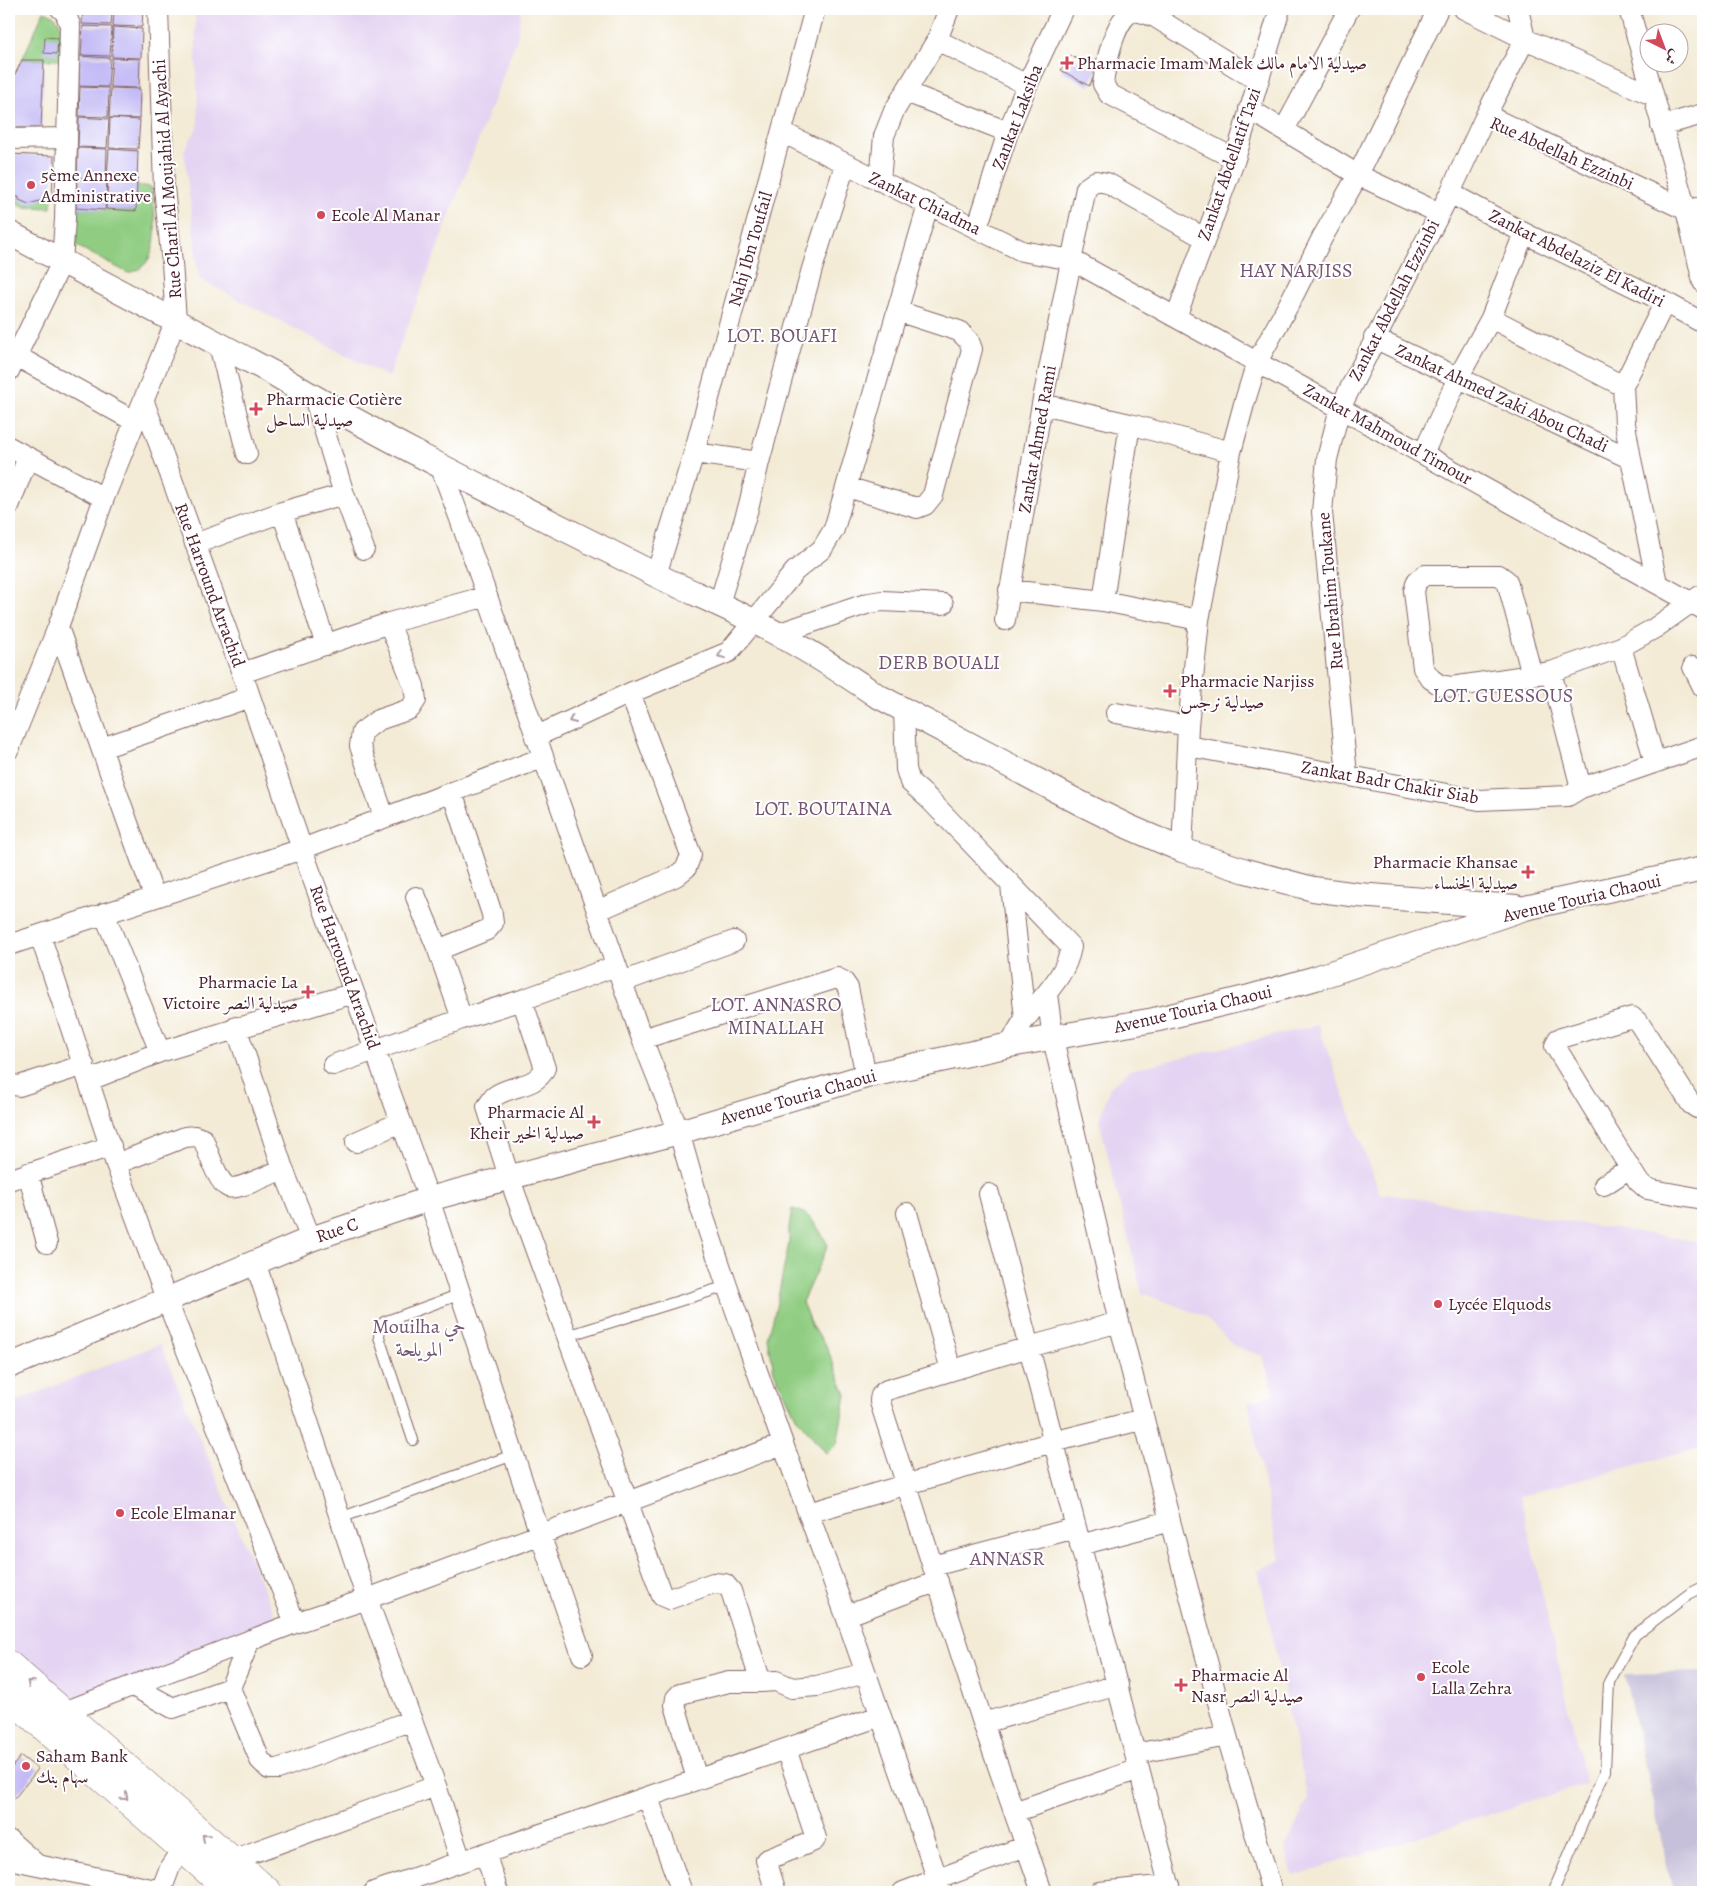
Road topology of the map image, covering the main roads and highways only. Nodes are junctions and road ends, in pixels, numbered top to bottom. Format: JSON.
{"nodes":[{"id":1,"x":9,"y":1665,"type":"edge"},
{"id":2,"x":9,"y":1696,"type":"edge"},
{"id":3,"x":53,"y":1719,"type":"junction"},
{"id":4,"x":232,"y":1892,"type":"edge"},
{"id":5,"x":268,"y":1892,"type":"edge"}],
"edges":[{"from":3,"to":1,"type":"main road","one_way":true},
{"from":2,"to":3,"type":"main road"},
{"from":3,"to":4,"type":"main road","one_way":true},
{"from":5,"to":3,"type":"main road","one_way":true}]}
